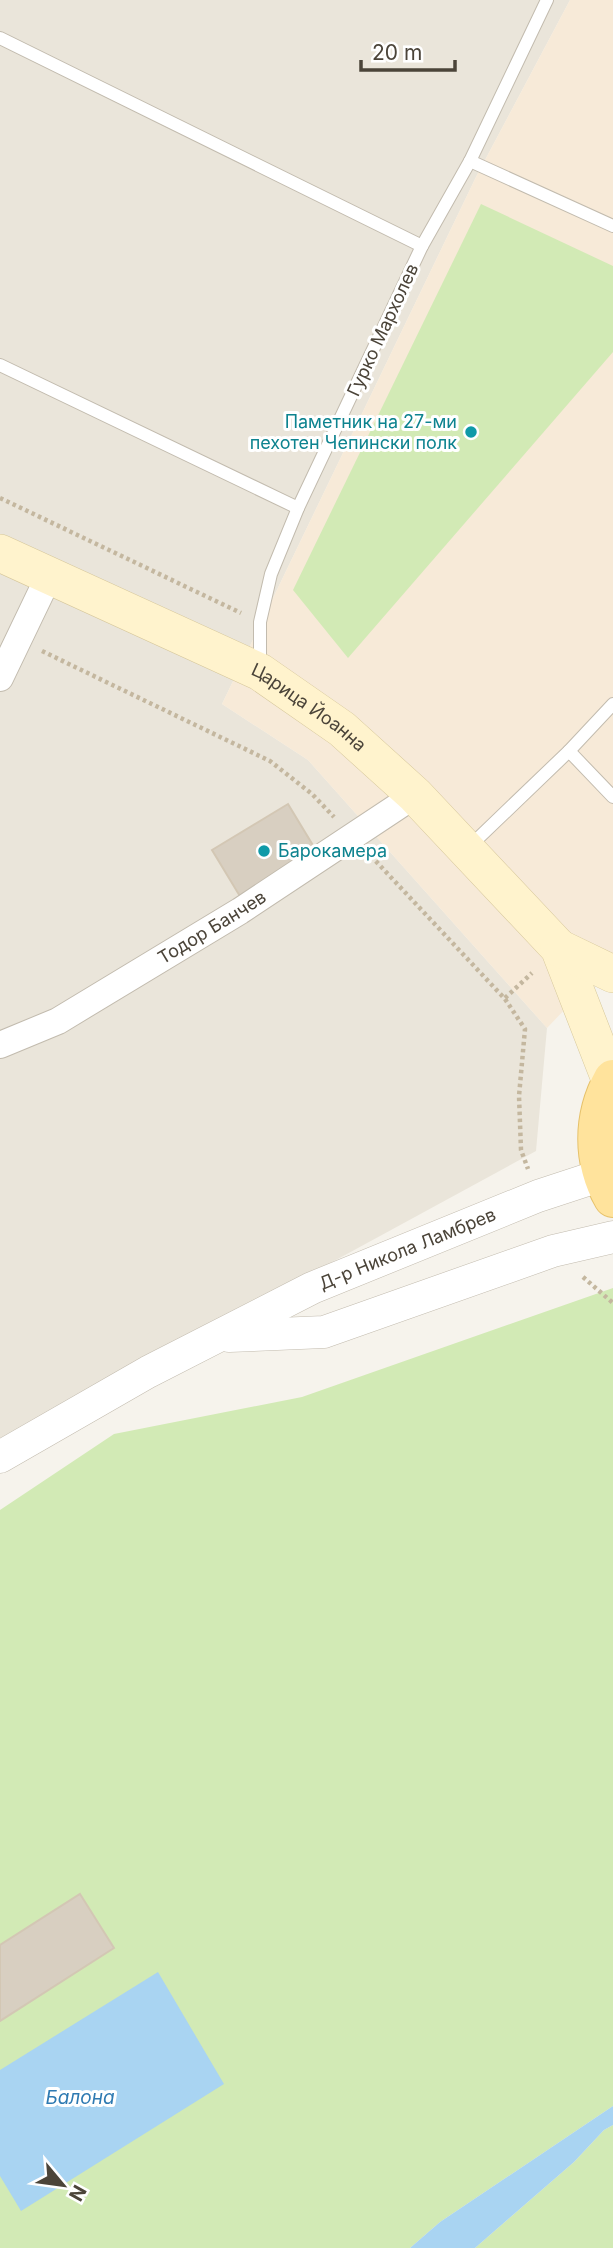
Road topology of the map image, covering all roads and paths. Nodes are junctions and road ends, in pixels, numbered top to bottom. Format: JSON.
{"nodes":[{"id":1,"x":547,"y":0,"type":"edge"},
{"id":2,"x":0,"y":38,"type":"edge"},
{"id":3,"x":470,"y":161,"type":"junction"},
{"id":4,"x":613,"y":226,"type":"edge"},
{"id":5,"x":422,"y":246,"type":"junction"},
{"id":6,"x":0,"y":365,"type":"edge"},
{"id":7,"x":0,"y":498,"type":"edge"},
{"id":8,"x":298,"y":508,"type":"junction"},
{"id":9,"x":0,"y":553,"type":"edge"},
{"id":10,"x":49,"y":576,"type":"junction"},
{"id":11,"x":260,"y":622,"type":"junction"},
{"id":12,"x":19,"y":640,"type":"junction"},
{"id":13,"x":260,"y":672,"type":"junction"},
{"id":14,"x":0,"y":678,"type":"edge"},
{"id":15,"x":613,"y":704,"type":"edge"},
{"id":16,"x":569,"y":751,"type":"junction"},
{"id":17,"x":415,"y":794,"type":"junction"},
{"id":18,"x":613,"y":797,"type":"edge"},
{"id":19,"x":353,"y":836,"type":"junction"},
{"id":20,"x":467,"y":848,"type":"junction"},
{"id":21,"x":559,"y":948,"type":"junction"},
{"id":22,"x":613,"y":974,"type":"edge"},
{"id":23,"x":0,"y":1045,"type":"edge"},
{"id":24,"x":612,"y":1080,"type":"edge"},
{"id":25,"x":608,"y":1187,"type":"edge"},
{"id":26,"x":538,"y":1196,"type":"junction"},
{"id":27,"x":613,"y":1237,"type":"edge"},
{"id":28,"x":220,"y":1337,"type":"junction"},
{"id":29,"x":0,"y":1457,"type":"edge"}],
"edges":[{"from":1,"to":3,"type":"lane","name":"Гурко Мархолев"},
{"from":2,"to":5,"type":"lane"},
{"from":3,"to":4,"type":"lane"},
{"from":3,"to":5,"type":"lane","name":"Гурко Мархолев"},
{"from":5,"to":8,"type":"lane","name":"Гурко Мархолев"},
{"from":6,"to":8,"type":"lane"},
{"from":7,"to":11,"type":"path"},
{"from":8,"to":11,"type":"lane","name":"Гурко Мархолев"},
{"from":9,"to":10,"type":"main road","name":"Царица Йоанна"},
{"from":10,"to":12,"type":"street"},
{"from":10,"to":13,"type":"main road","name":"Царица Йоанна"},
{"from":11,"to":13,"type":"lane","name":"Гурко Мархолев"},
{"from":12,"to":14,"type":"street"},
{"from":12,"to":19,"type":"path"},
{"from":13,"to":17,"type":"main road","name":"Царица Йоанна"},
{"from":15,"to":16,"type":"lane"},
{"from":16,"to":18,"type":"lane"},
{"from":16,"to":20,"type":"lane"},
{"from":17,"to":19,"type":"street","name":"Тодор Банчев"},
{"from":17,"to":20,"type":"main road","name":"Царица Йоанна"},
{"from":19,"to":23,"type":"street","name":"Тодор Банчев"},
{"from":19,"to":26,"type":"path"},
{"from":20,"to":21,"type":"main road","name":"Царица Йоанна"},
{"from":21,"to":22,"type":"main road","name":"Царица Йоанна"},
{"from":21,"to":24,"type":"main road","name":"Царица Йоанна"},
{"from":24,"to":25,"type":"main road"},
{"from":25,"to":26,"type":"street","name":"Д-р Никола Ламбрев"},
{"from":26,"to":28,"type":"street","name":"Д-р Никола Ламбрев"},
{"from":27,"to":28,"type":"street","name":"Д-р Никола Ламбрев"},
{"from":28,"to":29,"type":"street","name":"Д-р Никола Ламбрев"}]}
